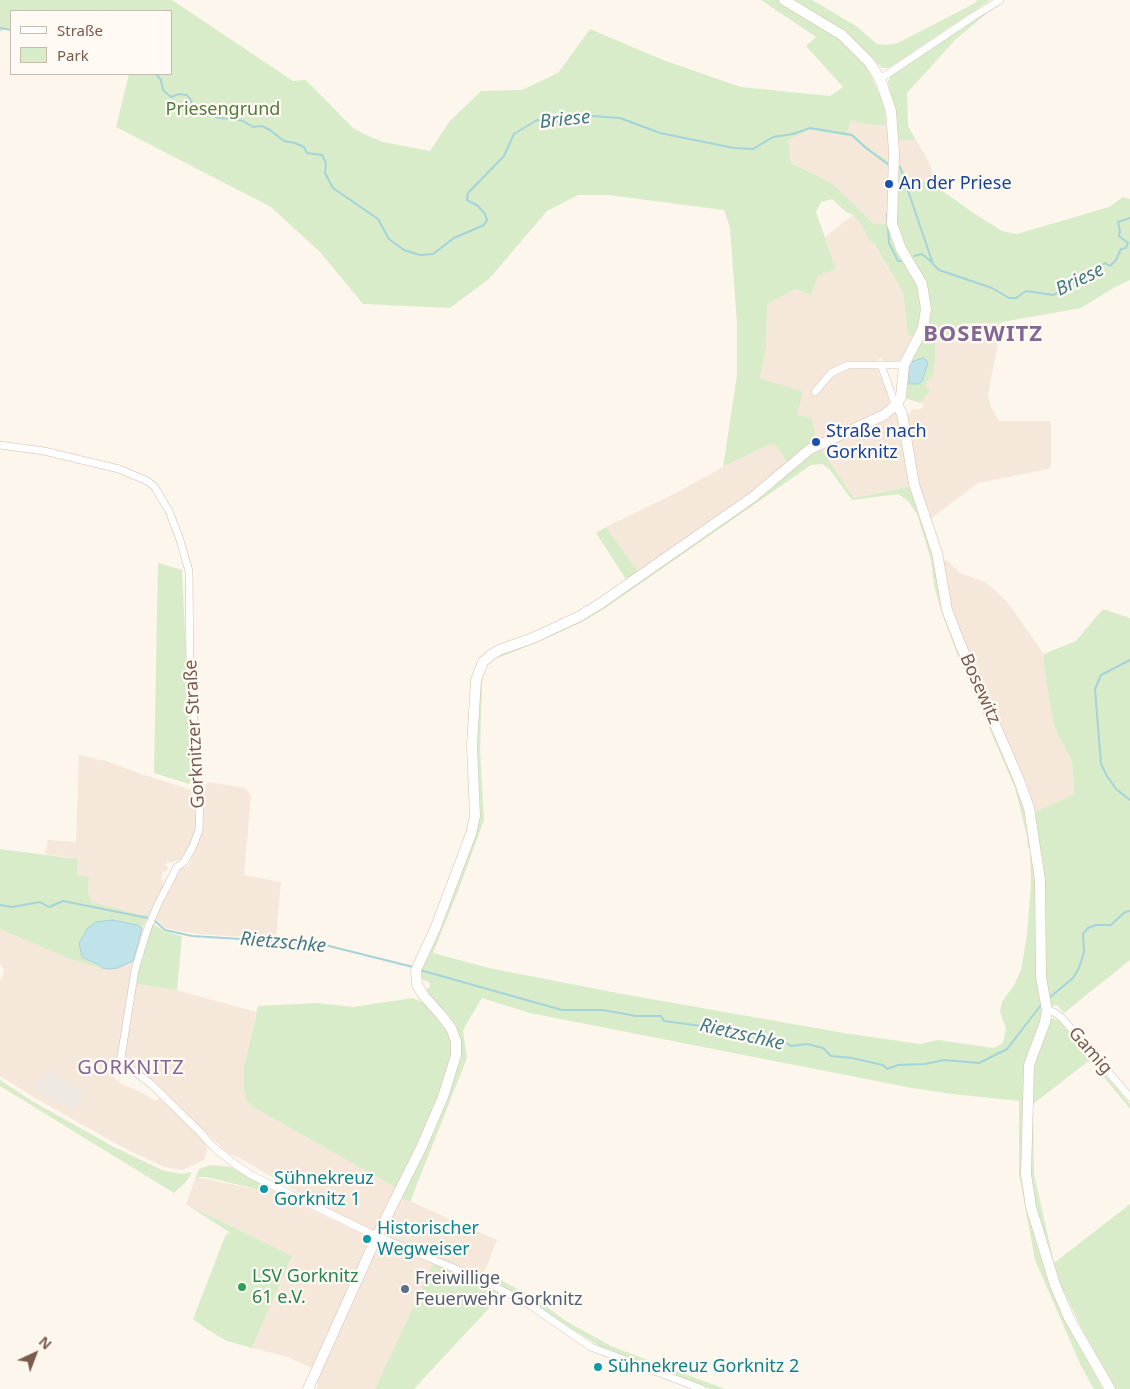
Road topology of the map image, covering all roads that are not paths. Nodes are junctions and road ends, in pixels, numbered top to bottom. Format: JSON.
{"nodes":[{"id":1,"x":784,"y":0,"type":"edge"},
{"id":2,"x":1000,"y":0,"type":"edge"},
{"id":3,"x":880,"y":79,"type":"junction"},
{"id":4,"x":881,"y":365,"type":"junction"},
{"id":5,"x":904,"y":365,"type":"junction"},
{"id":6,"x":815,"y":392,"type":"dead end"},
{"id":7,"x":897,"y":404,"type":"junction"},
{"id":8,"x":0,"y":445,"type":"edge"},
{"id":9,"x":1047,"y":1011,"type":"junction"},
{"id":10,"x":1130,"y":1097,"type":"edge"},
{"id":11,"x":377,"y":1236,"type":"junction"},
{"id":12,"x":308,"y":1389,"type":"edge"},
{"id":13,"x":702,"y":1389,"type":"edge"},
{"id":14,"x":1110,"y":1389,"type":"edge"}],
"edges":[{"from":1,"to":3,"type":"street","name":"Bosewitz"},
{"from":2,"to":3,"type":"street"},
{"from":3,"to":5,"type":"street","name":"Bosewitz"},
{"from":4,"to":5,"type":"street"},
{"from":4,"to":6,"type":"street"},
{"from":4,"to":7,"type":"street","name":"Bosewitz"},
{"from":5,"to":7,"type":"street","name":"Bosewitz"},
{"from":7,"to":9,"type":"street","name":"Bosewitz"},
{"from":7,"to":11,"type":"street"},
{"from":8,"to":11,"type":"street","name":"Gorknitzer Straße"},
{"from":9,"to":10,"type":"street","name":"Gamig"},
{"from":9,"to":14,"type":"street"},
{"from":11,"to":12,"type":"street"},
{"from":11,"to":13,"type":"street","name":"Gorknitzer Straße"}]}
